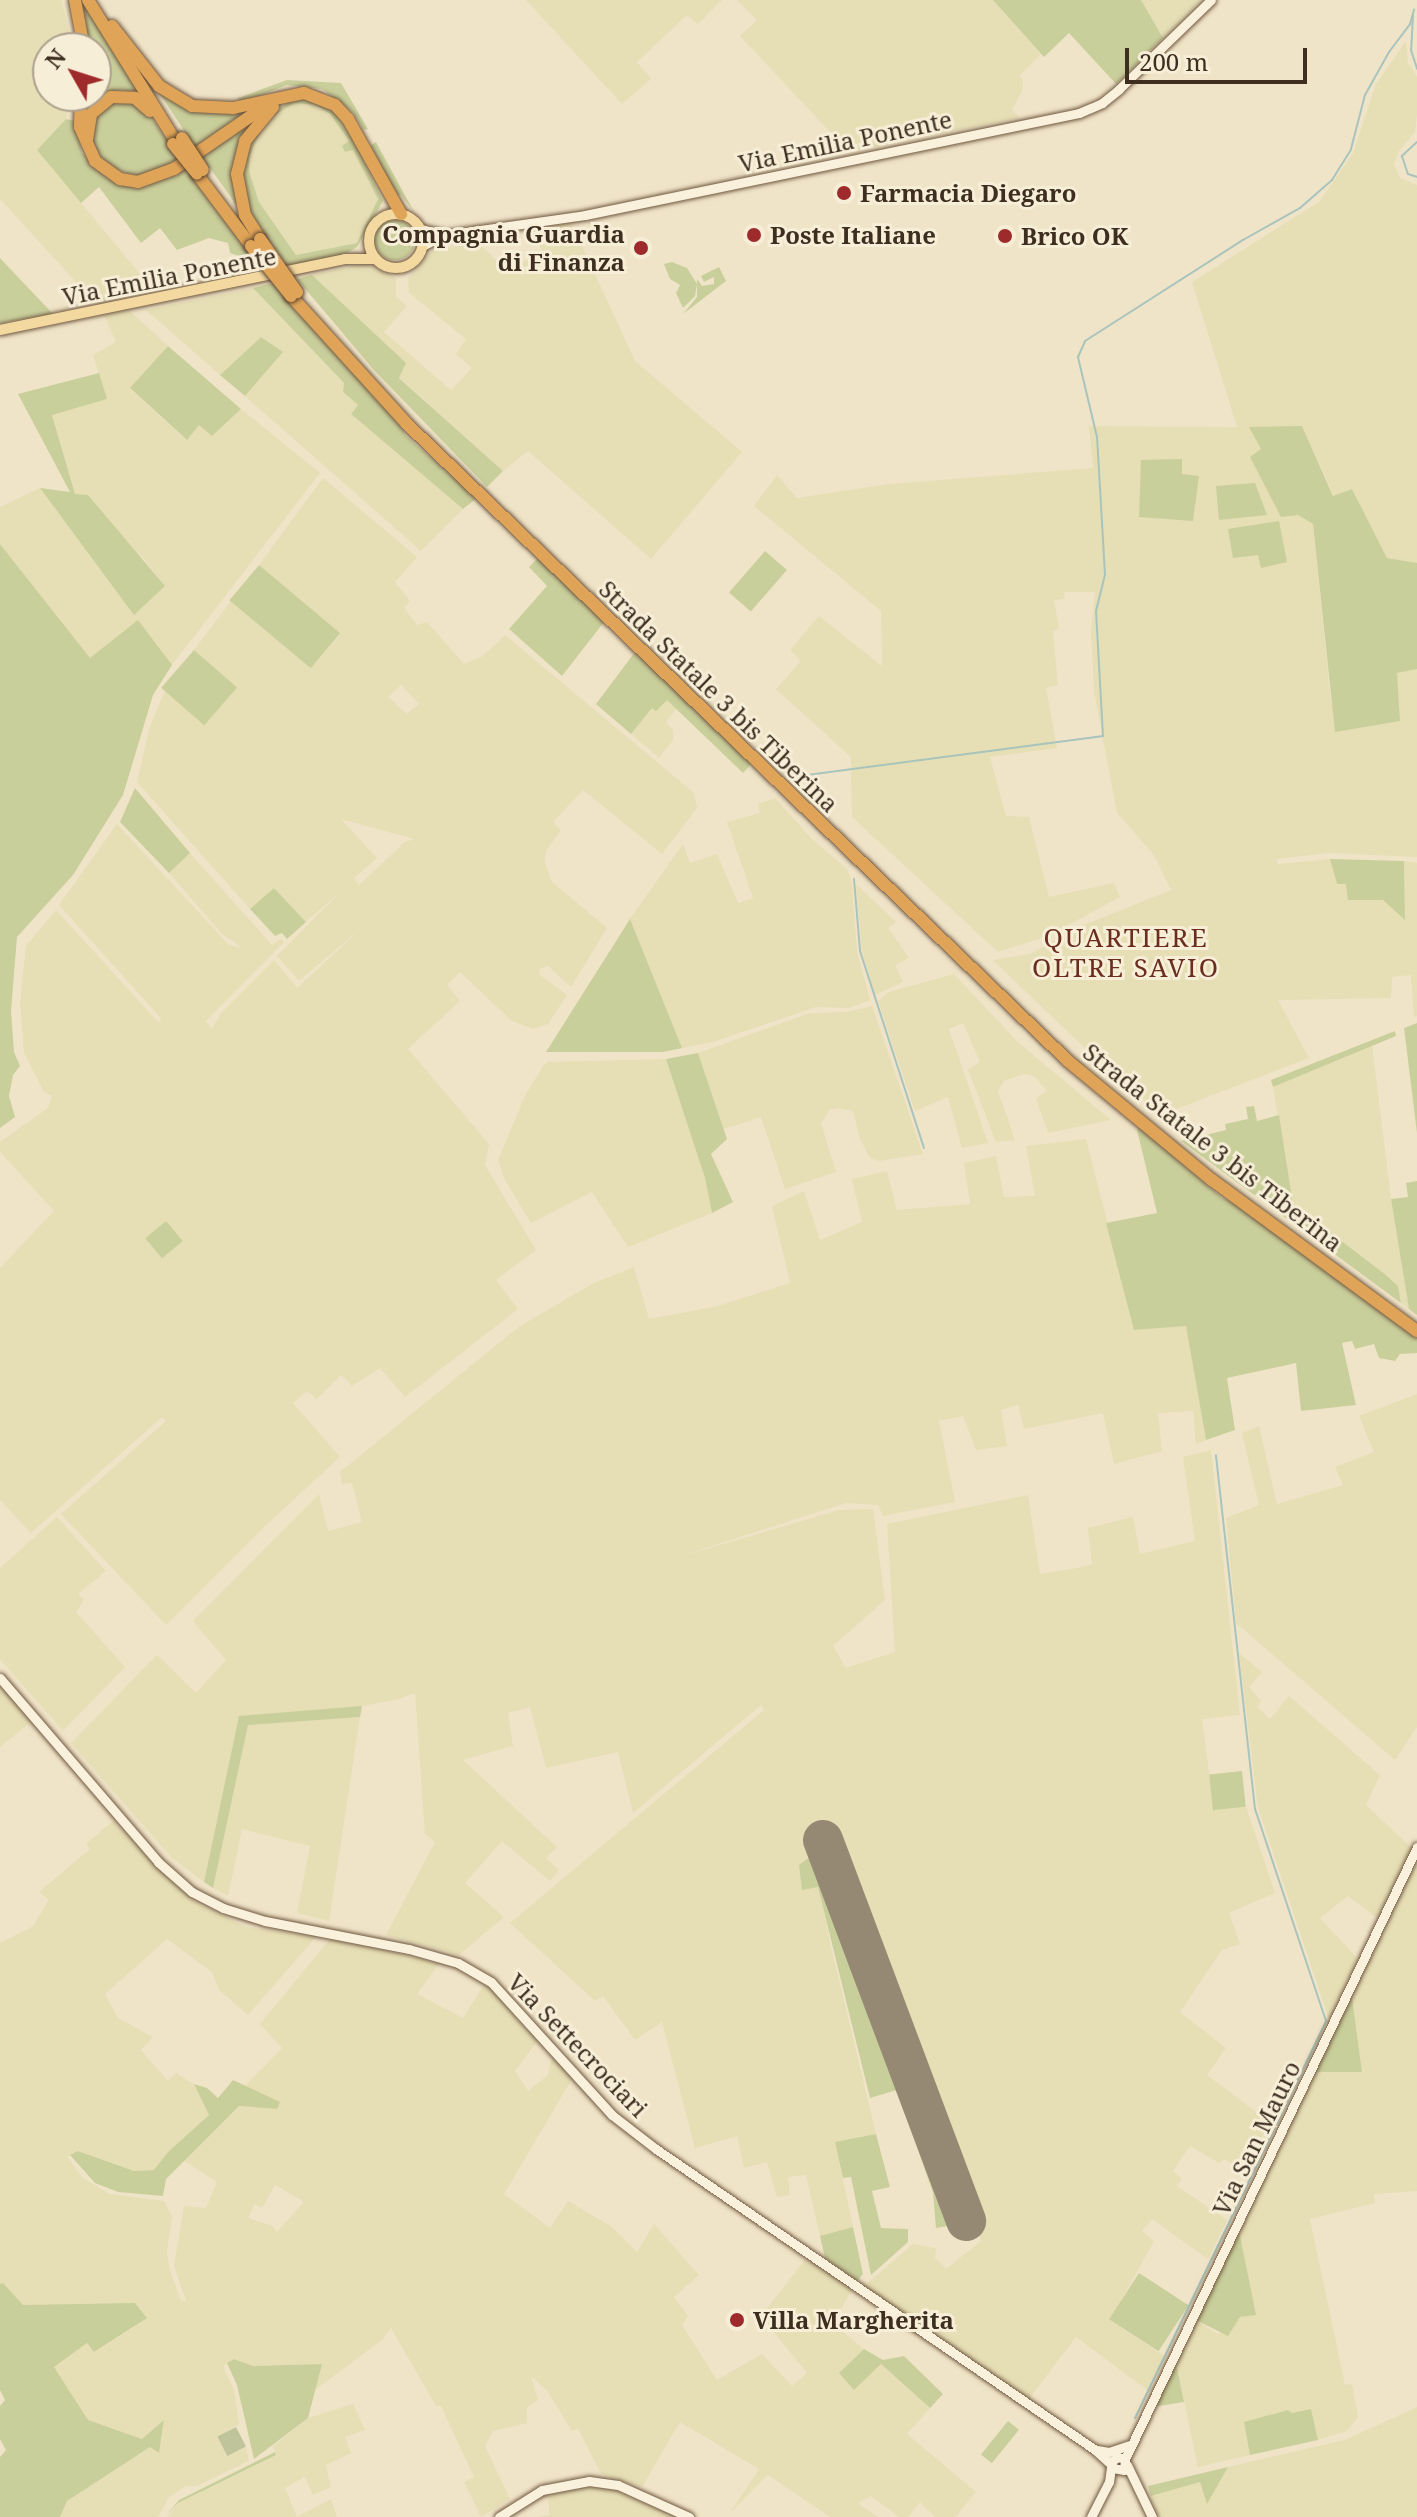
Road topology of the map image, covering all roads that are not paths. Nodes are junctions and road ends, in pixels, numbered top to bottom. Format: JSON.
{"nodes":[{"id":1,"x":75,"y":0,"type":"edge"},
{"id":2,"x":88,"y":0,"type":"edge"},
{"id":3,"x":97,"y":0,"type":"edge"},
{"id":4,"x":1211,"y":0,"type":"edge"},
{"id":5,"x":112,"y":26,"type":"junction"},
{"id":6,"x":81,"y":32,"type":"edge"},
{"id":7,"x":288,"y":95,"type":"junction"},
{"id":8,"x":80,"y":112,"type":"edge"},
{"id":9,"x":177,"y":141,"type":"junction"},
{"id":10,"x":87,"y":148,"type":"junction"},
{"id":11,"x":395,"y":215,"type":"junction"},
{"id":12,"x":420,"y":229,"type":"junction"},
{"id":13,"x":445,"y":235,"type":"junction"},
{"id":14,"x":256,"y":243,"type":"junction"},
{"id":15,"x":369,"y":243,"type":"junction"},
{"id":16,"x":422,"y":246,"type":"junction"},
{"id":17,"x":345,"y":259,"type":"junction"},
{"id":18,"x":376,"y":259,"type":"junction"},
{"id":19,"x":0,"y":330,"type":"edge"},
{"id":20,"x":1385,"y":1303,"type":"junction"},
{"id":21,"x":1417,"y":1322,"type":"edge"},
{"id":22,"x":1417,"y":1331,"type":"edge"},
{"id":23,"x":0,"y":1678,"type":"edge"},
{"id":24,"x":1417,"y":1847,"type":"edge"},
{"id":25,"x":1129,"y":2445,"type":"junction"},
{"id":26,"x":1094,"y":2449,"type":"junction"},
{"id":27,"x":1119,"y":2464,"type":"junction"},
{"id":28,"x":499,"y":2517,"type":"edge"},
{"id":29,"x":689,"y":2517,"type":"edge"},
{"id":30,"x":1091,"y":2517,"type":"edge"},
{"id":31,"x":1152,"y":2517,"type":"edge"}],
"edges":[{"from":1,"to":6,"type":"highway"},
{"from":2,"to":9,"type":"highway"},
{"from":3,"to":5,"type":"highway"},
{"from":4,"to":13,"type":"main road","name":"Via Emilia Ponente"},
{"from":5,"to":7,"type":"highway"},
{"from":5,"to":9,"type":"highway"},
{"from":7,"to":10,"type":"highway"},
{"from":7,"to":11,"type":"highway"},
{"from":7,"to":14,"type":"highway"},
{"from":8,"to":10,"type":"highway"},
{"from":9,"to":10,"type":"highway"},
{"from":9,"to":14,"type":"highway","bridge":true},
{"from":11,"to":12,"type":"main road"},
{"from":11,"to":15,"type":"main road"},
{"from":12,"to":13,"type":"main road","name":"Via Emilia Ponente"},
{"from":12,"to":16,"type":"main road"},
{"from":13,"to":16,"type":"main road","name":"Via Emilia Ponente"},
{"from":14,"to":20,"type":"highway","name":"Strada Statale 3 bis Tiberina","bridge":true},
{"from":15,"to":17,"type":"main road","name":"Via Emilia Ponente"},
{"from":15,"to":18,"type":"main road"},
{"from":16,"to":18,"type":"main road"},
{"from":17,"to":18,"type":"main road","name":"Via Emilia Ponente"},
{"from":17,"to":19,"type":"main road","name":"Via Emilia Ponente"},
{"from":20,"to":21,"type":"highway","name":"Strada Statale 3 bis Tiberina"},
{"from":20,"to":22,"type":"highway","name":"Strada Statale 3 bis Tiberina"},
{"from":23,"to":26,"type":"main road","name":"Via Settecrociari"},
{"from":24,"to":25,"type":"main road","name":"Via San Mauro"},
{"from":25,"to":26,"type":"main road"},
{"from":25,"to":27,"type":"main road","name":"Via San Mauro"},
{"from":26,"to":27,"type":"main road","name":"Via Settecrociari"},
{"from":27,"to":30,"type":"main road","name":"Via San Mauro"},
{"from":27,"to":31,"type":"main road","name":"Via Settecrociari"},
{"from":28,"to":29,"type":"main road"}]}
